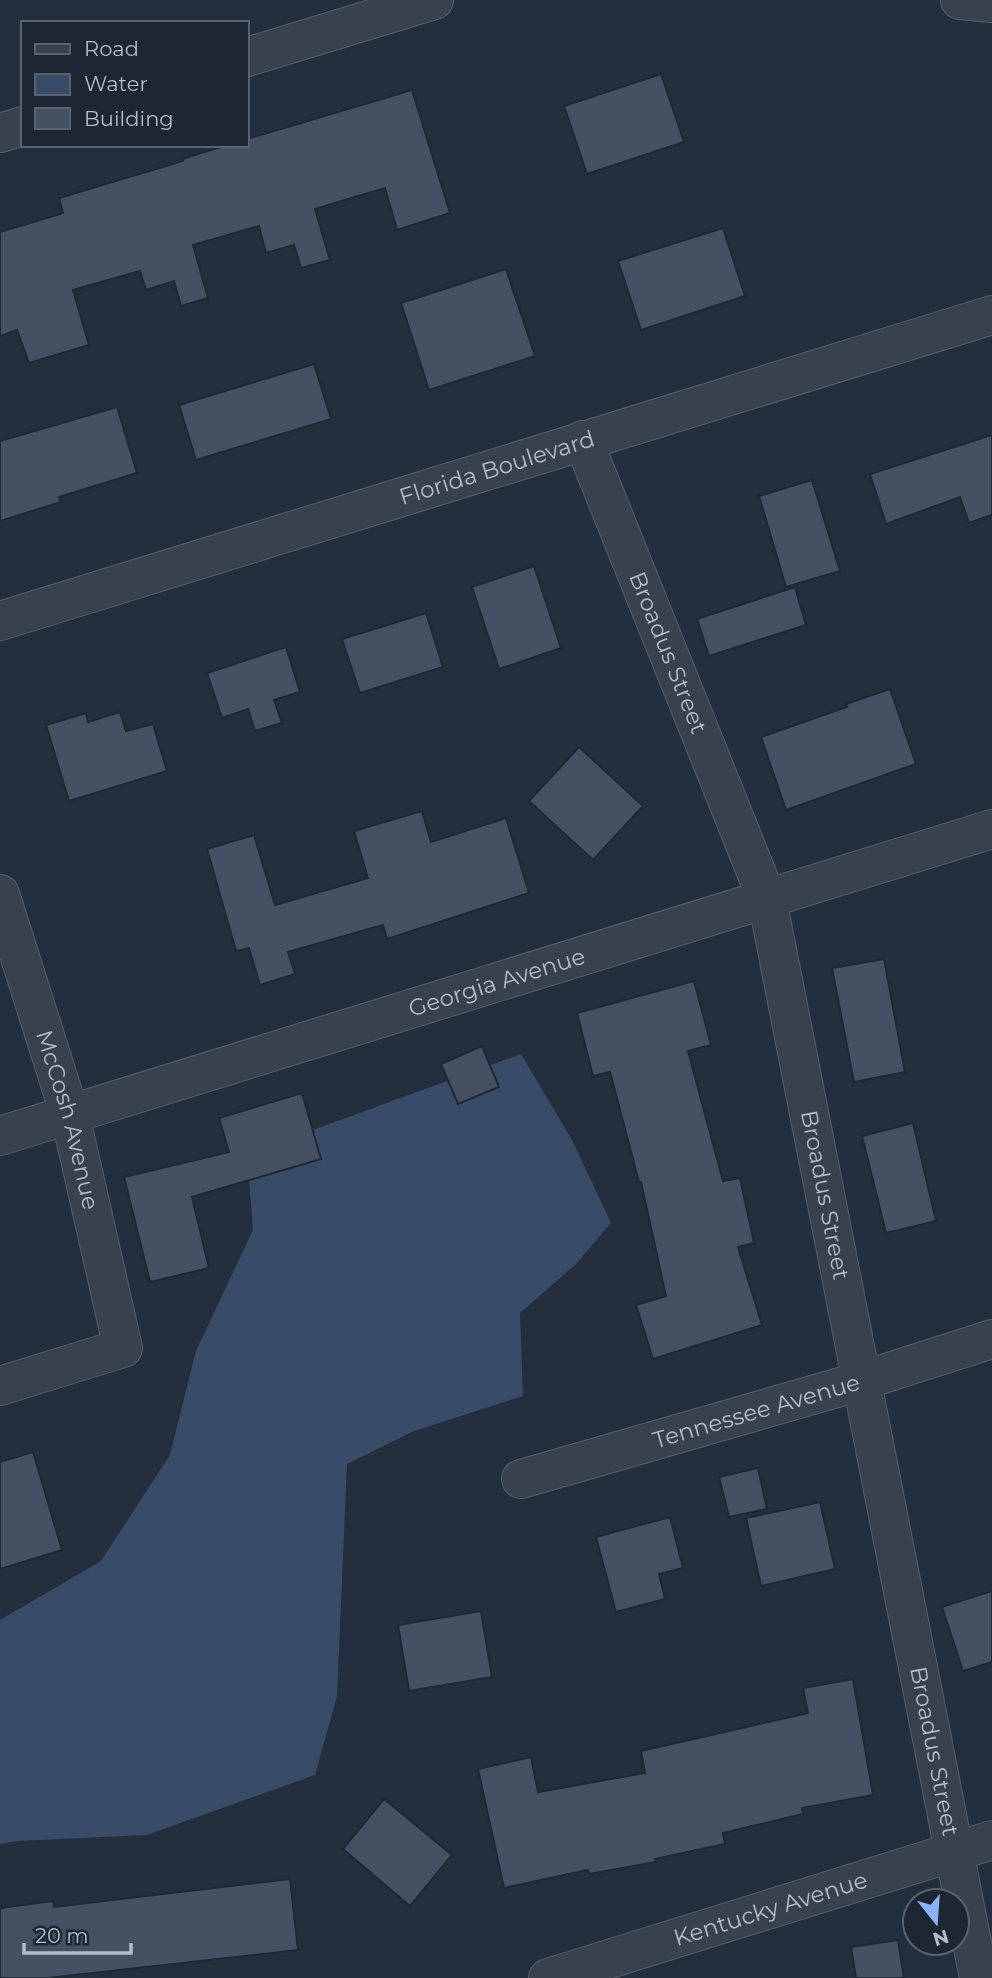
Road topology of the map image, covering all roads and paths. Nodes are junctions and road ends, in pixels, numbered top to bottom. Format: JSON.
{"nodes":[{"id":1,"x":434,"y":0,"type":"edge"},
{"id":2,"x":960,"y":0,"type":"edge"},
{"id":3,"x":992,"y":4,"type":"edge"},
{"id":4,"x":248,"y":57,"type":"edge"},
{"id":5,"x":21,"y":127,"type":"edge"},
{"id":6,"x":0,"y":133,"type":"edge"},
{"id":7,"x":992,"y":315,"type":"edge"},
{"id":8,"x":583,"y":440,"type":"junction"},
{"id":9,"x":0,"y":621,"type":"edge"},
{"id":10,"x":992,"y":829,"type":"edge"},
{"id":11,"x":0,"y":894,"type":"edge"},
{"id":12,"x":767,"y":899,"type":"junction"},
{"id":13,"x":69,"y":1115,"type":"junction"},
{"id":14,"x":0,"y":1136,"type":"edge"},
{"id":15,"x":992,"y":1339,"type":"edge"},
{"id":16,"x":861,"y":1381,"type":"junction"},
{"id":17,"x":0,"y":1386,"type":"edge"},
{"id":18,"x":521,"y":1479,"type":"dead end"},
{"id":19,"x":992,"y":1840,"type":"edge"},
{"id":20,"x":954,"y":1852,"type":"junction"},
{"id":21,"x":548,"y":1978,"type":"edge"},
{"id":22,"x":979,"y":1978,"type":"edge"}],
"edges":[{"from":1,"to":4,"type":"street"},
{"from":2,"to":3,"type":"street"},
{"from":5,"to":6,"type":"street"},
{"from":7,"to":8,"type":"street","name":"Florida Boulevard"},
{"from":8,"to":9,"type":"street","name":"Florida Boulevard"},
{"from":8,"to":12,"type":"street","name":"Broadus Street"},
{"from":10,"to":12,"type":"street","name":"Georgia Avenue"},
{"from":11,"to":13,"type":"street","name":"McCosh Avenue"},
{"from":12,"to":13,"type":"street","name":"Georgia Avenue"},
{"from":12,"to":16,"type":"street","name":"Broadus Street"},
{"from":13,"to":14,"type":"street","name":"Georgia Avenue"},
{"from":13,"to":17,"type":"street","name":"McCosh Avenue"},
{"from":15,"to":16,"type":"street","name":"Tennessee Avenue"},
{"from":16,"to":18,"type":"street","name":"Tennessee Avenue"},
{"from":16,"to":20,"type":"street","name":"Broadus Street"},
{"from":19,"to":20,"type":"street","name":"Kentucky Avenue"},
{"from":20,"to":21,"type":"street","name":"Kentucky Avenue"},
{"from":20,"to":22,"type":"street","name":"Broadus Street"}]}
